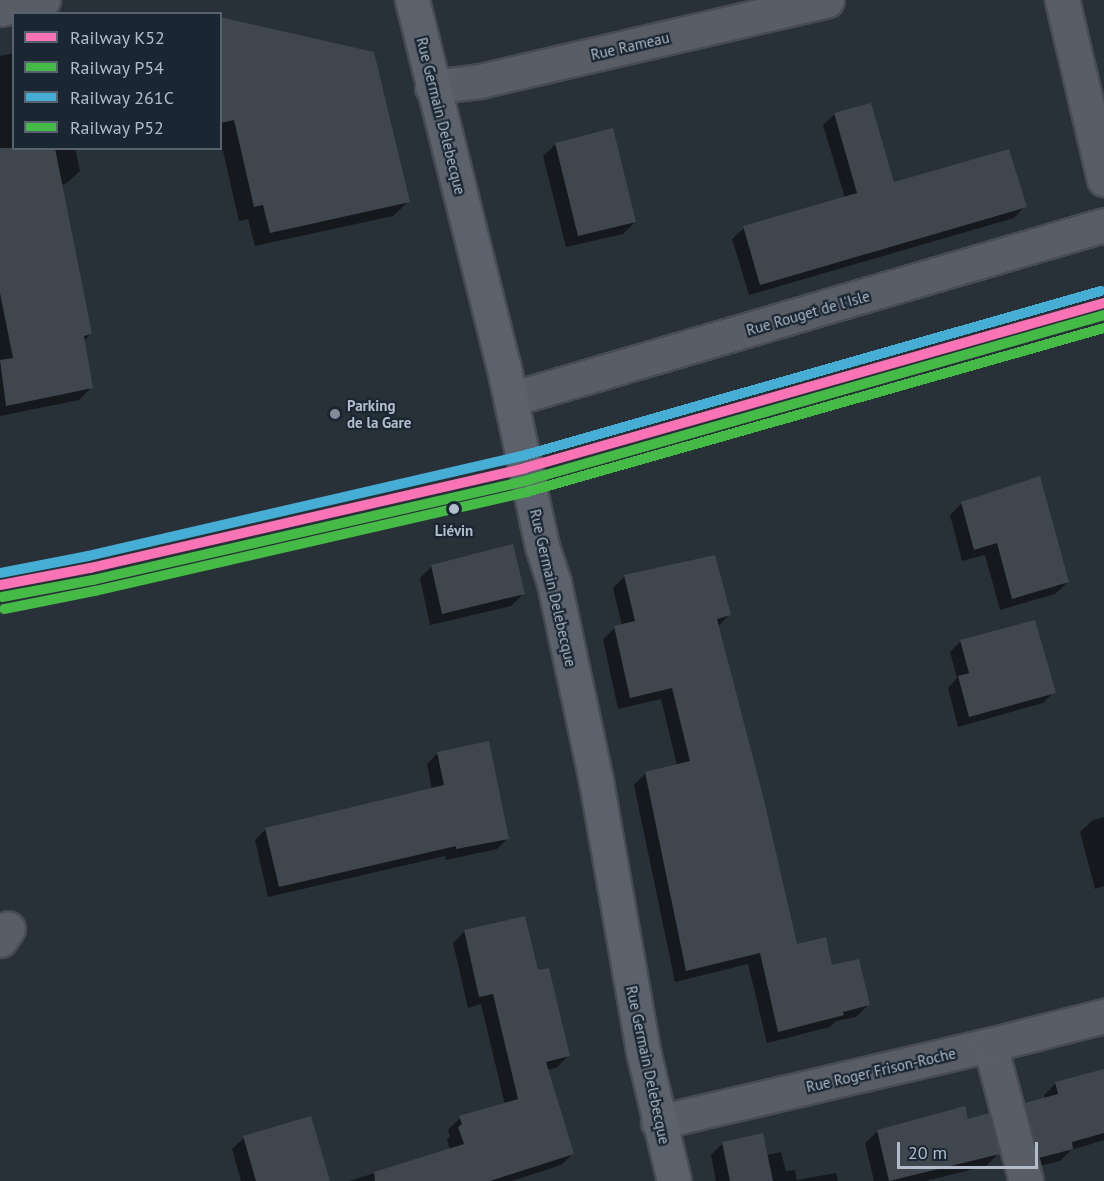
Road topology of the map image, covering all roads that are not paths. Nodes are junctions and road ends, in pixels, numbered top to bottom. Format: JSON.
{"nodes":[{"id":1,"x":43,"y":0,"type":"edge"},
{"id":2,"x":412,"y":0,"type":"edge"},
{"id":3,"x":827,"y":0,"type":"edge"},
{"id":4,"x":1062,"y":0,"type":"edge"},
{"id":5,"x":0,"y":9,"type":"edge"},
{"id":6,"x":432,"y":87,"type":"junction"},
{"id":7,"x":1104,"y":178,"type":"edge"},
{"id":8,"x":1104,"y":225,"type":"edge"},
{"id":9,"x":511,"y":399,"type":"junction"},
{"id":10,"x":1104,"y":1016,"type":"edge"},
{"id":11,"x":990,"y":1045,"type":"junction"},
{"id":12,"x":658,"y":1122,"type":"junction"},
{"id":13,"x":674,"y":1181,"type":"edge"},
{"id":14,"x":1026,"y":1181,"type":"edge"}],
"edges":[{"from":1,"to":5,"type":"street"},
{"from":2,"to":6,"type":"street","name":"Rue Germain Delebecque"},
{"from":3,"to":6,"type":"street","name":"Rue Rameau"},
{"from":4,"to":7,"type":"street"},
{"from":6,"to":9,"type":"street","name":"Rue Germain Delebecque"},
{"from":8,"to":9,"type":"street","name":"Rue Rouget de l'Isle"},
{"from":9,"to":12,"type":"street","name":"Rue Germain Delebecque"},
{"from":10,"to":11,"type":"street","name":"Rue Roger Frison-Roche"},
{"from":11,"to":12,"type":"street","name":"Rue Roger Frison-Roche"},
{"from":11,"to":14,"type":"street"},
{"from":12,"to":13,"type":"street","name":"Rue Germain Delebecque"}]}
